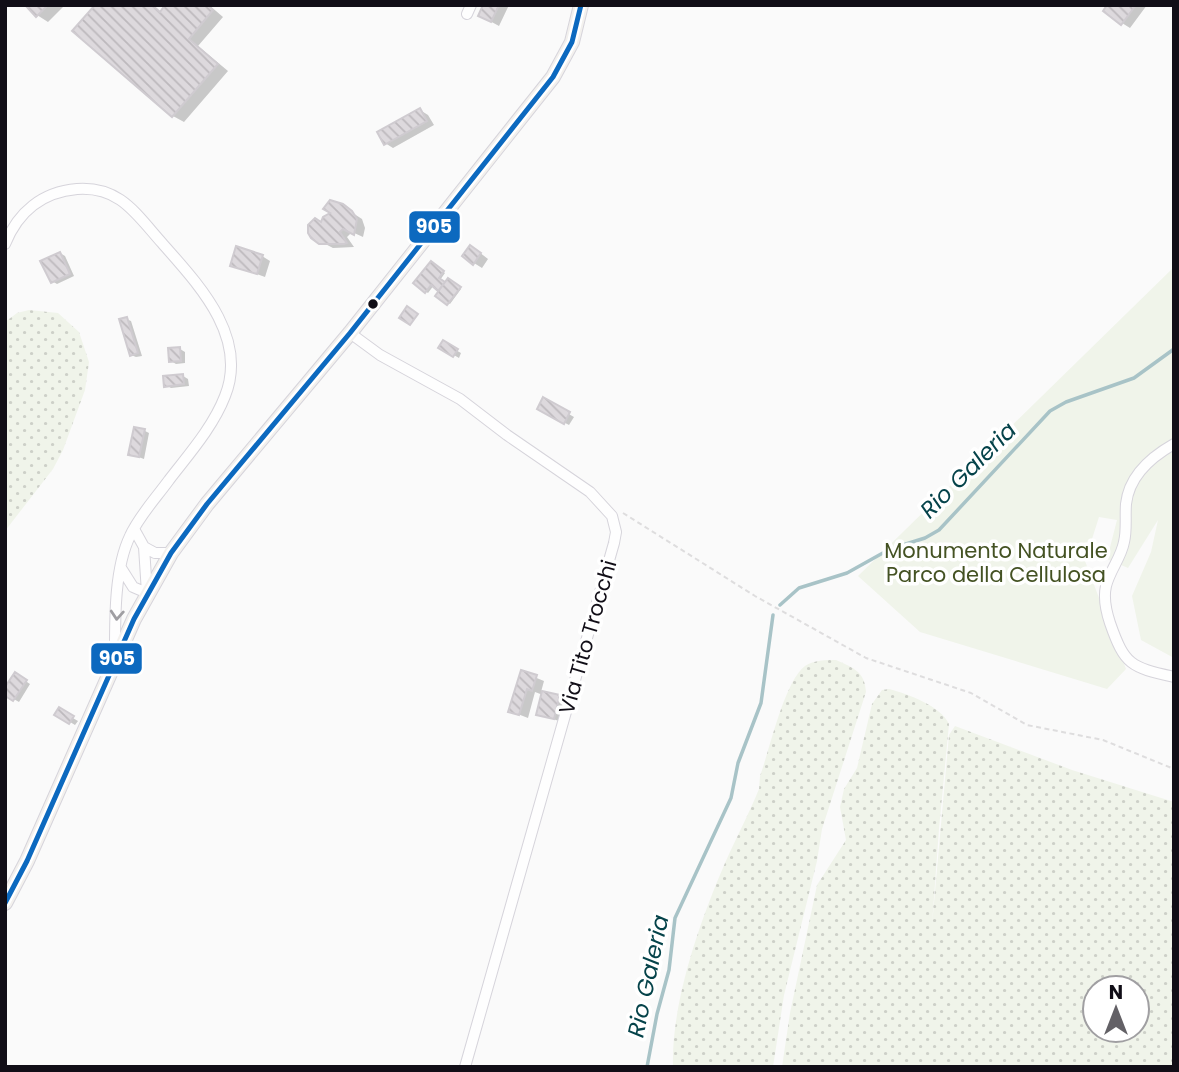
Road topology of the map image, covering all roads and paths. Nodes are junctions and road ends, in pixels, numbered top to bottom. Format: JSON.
{"nodes":[{"id":1,"x":581,"y":5,"type":"edge"},
{"id":2,"x":5,"y":244,"type":"edge"},
{"id":3,"x":350,"y":334,"type":"junction"},
{"id":4,"x":1174,"y":444,"type":"edge"},
{"id":5,"x":614,"y":507,"type":"dead end"},
{"id":6,"x":134,"y":529,"type":"junction"},
{"id":7,"x":144,"y":547,"type":"junction"},
{"id":8,"x":171,"y":553,"type":"junction"},
{"id":9,"x":121,"y":568,"type":"junction"},
{"id":10,"x":147,"y":593,"type":"junction"},
{"id":11,"x":115,"y":662,"type":"junction"},
{"id":12,"x":1174,"y":677,"type":"edge"},
{"id":13,"x":1174,"y":769,"type":"edge"},
{"id":14,"x":5,"y":903,"type":"edge"},
{"id":15,"x":466,"y":1067,"type":"edge"}],
"edges":[{"from":1,"to":3,"type":"main road"},
{"from":2,"to":6,"type":"street"},
{"from":3,"to":8,"type":"main road"},
{"from":3,"to":15,"type":"street","name":"Via Tito Trocchi"},
{"from":4,"to":12,"type":"street"},
{"from":5,"to":13,"type":"path"},
{"from":6,"to":7,"type":"street"},
{"from":6,"to":9,"type":"street"},
{"from":7,"to":8,"type":"street"},
{"from":7,"to":10,"type":"street"},
{"from":8,"to":10,"type":"main road"},
{"from":9,"to":10,"type":"street"},
{"from":9,"to":11,"type":"street","one_way":true},
{"from":10,"to":11,"type":"main road"},
{"from":11,"to":14,"type":"main road"}]}
